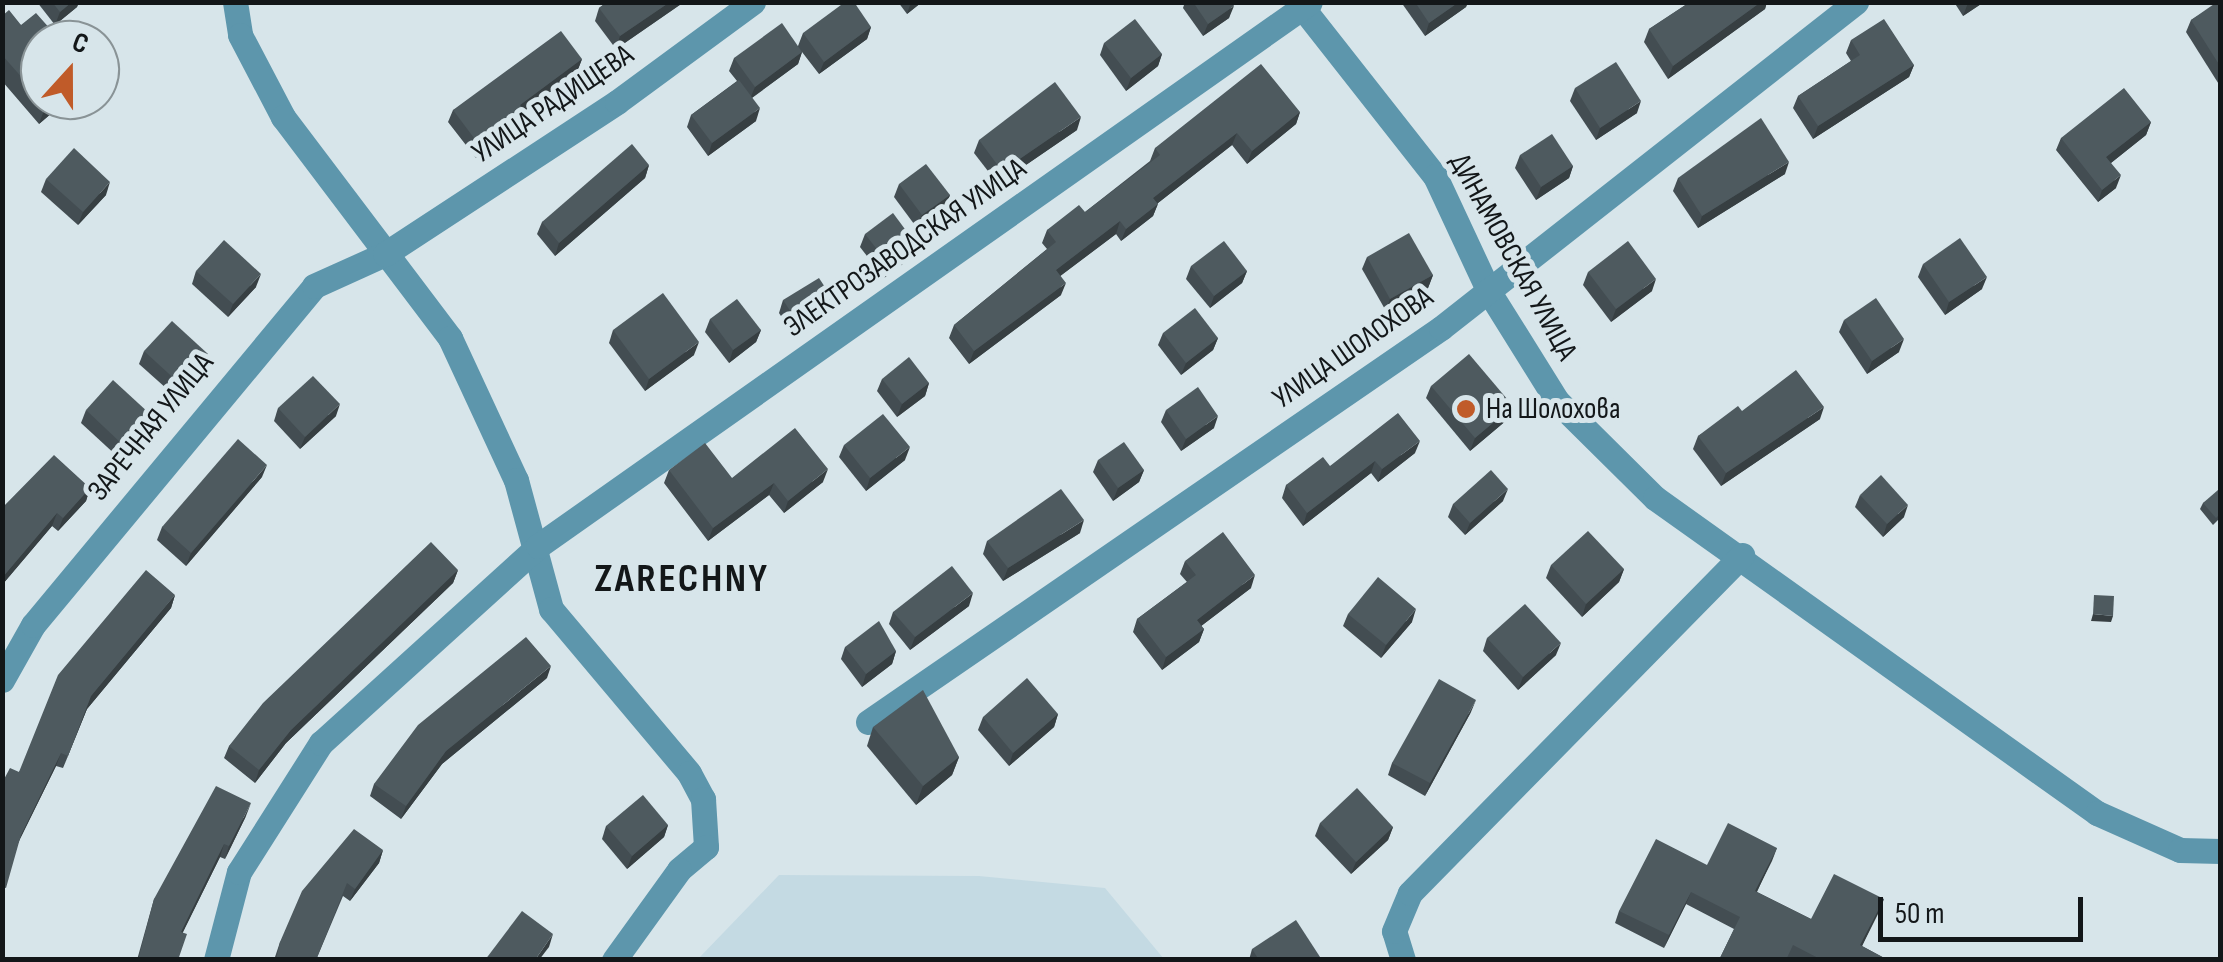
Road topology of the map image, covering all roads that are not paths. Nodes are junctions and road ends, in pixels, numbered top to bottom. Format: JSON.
{"nodes":[{"id":1,"x":234,"y":2,"type":"edge"},
{"id":2,"x":753,"y":2,"type":"edge"},
{"id":3,"x":1856,"y":2,"type":"edge"},
{"id":4,"x":1304,"y":4,"type":"edge"},
{"id":5,"x":385,"y":254,"type":"junction"},
{"id":6,"x":1489,"y":292,"type":"junction"},
{"id":7,"x":538,"y":546,"type":"junction"},
{"id":8,"x":1742,"y":555,"type":"junction"},
{"id":9,"x":2,"y":680,"type":"edge"},
{"id":10,"x":868,"y":722,"type":"dead end"},
{"id":11,"x":2220,"y":852,"type":"edge"},
{"id":12,"x":216,"y":960,"type":"edge"},
{"id":13,"x":614,"y":960,"type":"edge"},
{"id":14,"x":1403,"y":960,"type":"edge"}],
"edges":[{"from":1,"to":5,"type":"street"},
{"from":2,"to":5,"type":"street","name":"УЛИЦА РАДИЩЕВА"},
{"from":3,"to":6,"type":"street","name":"УЛИЦА ШОЛОХОВА"},
{"from":4,"to":6,"type":"street","name":"ДИНАМОВСКАЯ УЛИЦА"},
{"from":4,"to":7,"type":"street","name":"ЭЛЕКТРОЗАВОДСКАЯ УЛИЦА"},
{"from":5,"to":7,"type":"street"},
{"from":5,"to":9,"type":"street","name":"ЗАРЕЧНАЯ УЛИЦА"},
{"from":6,"to":8,"type":"street","name":"ДИНАМОВСКАЯ УЛИЦА"},
{"from":6,"to":10,"type":"street","name":"УЛИЦА ШОЛОХОВА"},
{"from":7,"to":12,"type":"street","name":"ЭЛЕКТРОЗАВОДСКАЯ УЛИЦА"},
{"from":7,"to":13,"type":"street"},
{"from":8,"to":11,"type":"street","name":"ДИНАМОВСКАЯ УЛИЦА"},
{"from":8,"to":14,"type":"street"}]}
